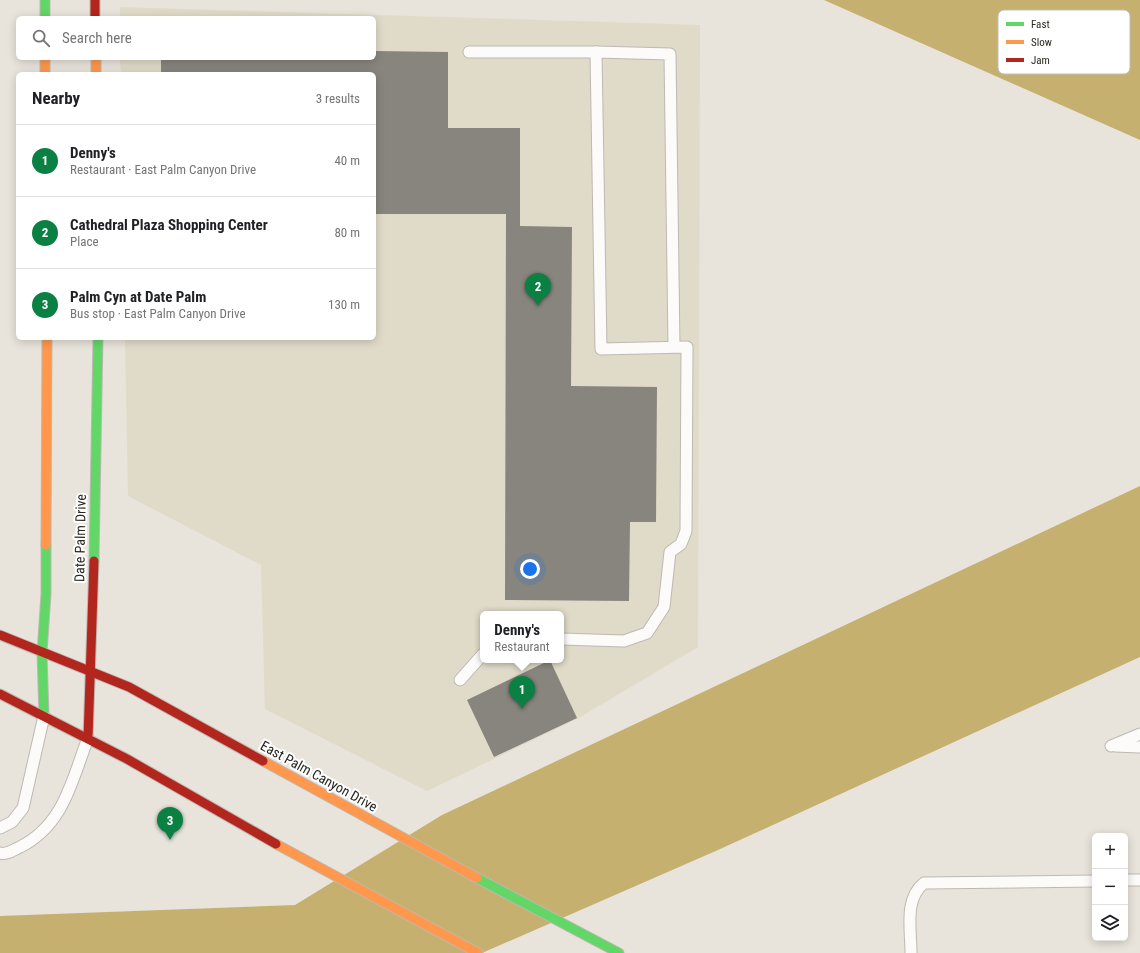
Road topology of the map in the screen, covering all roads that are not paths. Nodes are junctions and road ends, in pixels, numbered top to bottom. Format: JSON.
{"nodes":[{"id":1,"x":45,"y":0,"type":"edge"},
{"id":2,"x":95,"y":0,"type":"edge"},
{"id":3,"x":45,"y":16,"type":"edge"},
{"id":4,"x":95,"y":16,"type":"edge"},
{"id":5,"x":469,"y":52,"type":"dead end"},
{"id":6,"x":596,"y":52,"type":"junction"},
{"id":7,"x":45,"y":60,"type":"edge"},
{"id":8,"x":96,"y":60,"type":"edge"},
{"id":9,"x":45,"y":72,"type":"edge"},
{"id":10,"x":96,"y":72,"type":"edge"},
{"id":11,"x":47,"y":340,"type":"edge"},
{"id":12,"x":98,"y":340,"type":"edge"},
{"id":13,"x":674,"y":347,"type":"junction"},
{"id":14,"x":0,"y":635,"type":"edge"},
{"id":15,"x":564,"y":639,"type":"edge"},
{"id":16,"x":42,"y":653,"type":"junction"},
{"id":17,"x":480,"y":657,"type":"edge"},
{"id":18,"x":90,"y":670,"type":"junction"},
{"id":19,"x":460,"y":680,"type":"dead end"},
{"id":20,"x":0,"y":694,"type":"edge"},
{"id":21,"x":44,"y":716,"type":"junction"},
{"id":22,"x":1140,"y":734,"type":"edge"},
{"id":23,"x":88,"y":738,"type":"junction"},
{"id":24,"x":1140,"y":747,"type":"edge"},
{"id":25,"x":0,"y":828,"type":"edge"},
{"id":26,"x":0,"y":853,"type":"edge"},
{"id":27,"x":1128,"y":880,"type":"edge"},
{"id":28,"x":1140,"y":880,"type":"edge"},
{"id":29,"x":1092,"y":881,"type":"edge"},
{"id":30,"x":478,"y":953,"type":"edge"},
{"id":31,"x":619,"y":953,"type":"edge"},
{"id":32,"x":912,"y":953,"type":"edge"}],
"edges":[{"from":1,"to":3,"type":"main road"},
{"from":2,"to":4,"type":"main road"},
{"from":5,"to":6,"type":"lane"},
{"from":6,"to":13,"type":"lane"},
{"from":6,"to":13,"type":"lane"},
{"from":7,"to":9,"type":"main road"},
{"from":8,"to":10,"type":"main road"},
{"from":11,"to":16,"type":"main road"},
{"from":12,"to":18,"type":"main road","name":"Date Palm Drive"},
{"from":13,"to":15,"type":"lane"},
{"from":14,"to":16,"type":"main road","name":"East Palm Canyon Drive"},
{"from":16,"to":18,"type":"main road","name":"East Palm Canyon Drive"},
{"from":16,"to":21,"type":"main road"},
{"from":17,"to":19,"type":"lane"},
{"from":18,"to":23,"type":"main road","name":"Date Palm Drive"},
{"from":18,"to":31,"type":"main road","name":"East Palm Canyon Drive"},
{"from":20,"to":21,"type":"main road"},
{"from":21,"to":23,"type":"main road"},
{"from":21,"to":25,"type":"lane"},
{"from":22,"to":24,"type":"lane"},
{"from":23,"to":26,"type":"lane"},
{"from":23,"to":30,"type":"main road"},
{"from":27,"to":28,"type":"lane"},
{"from":29,"to":32,"type":"lane"}]}
